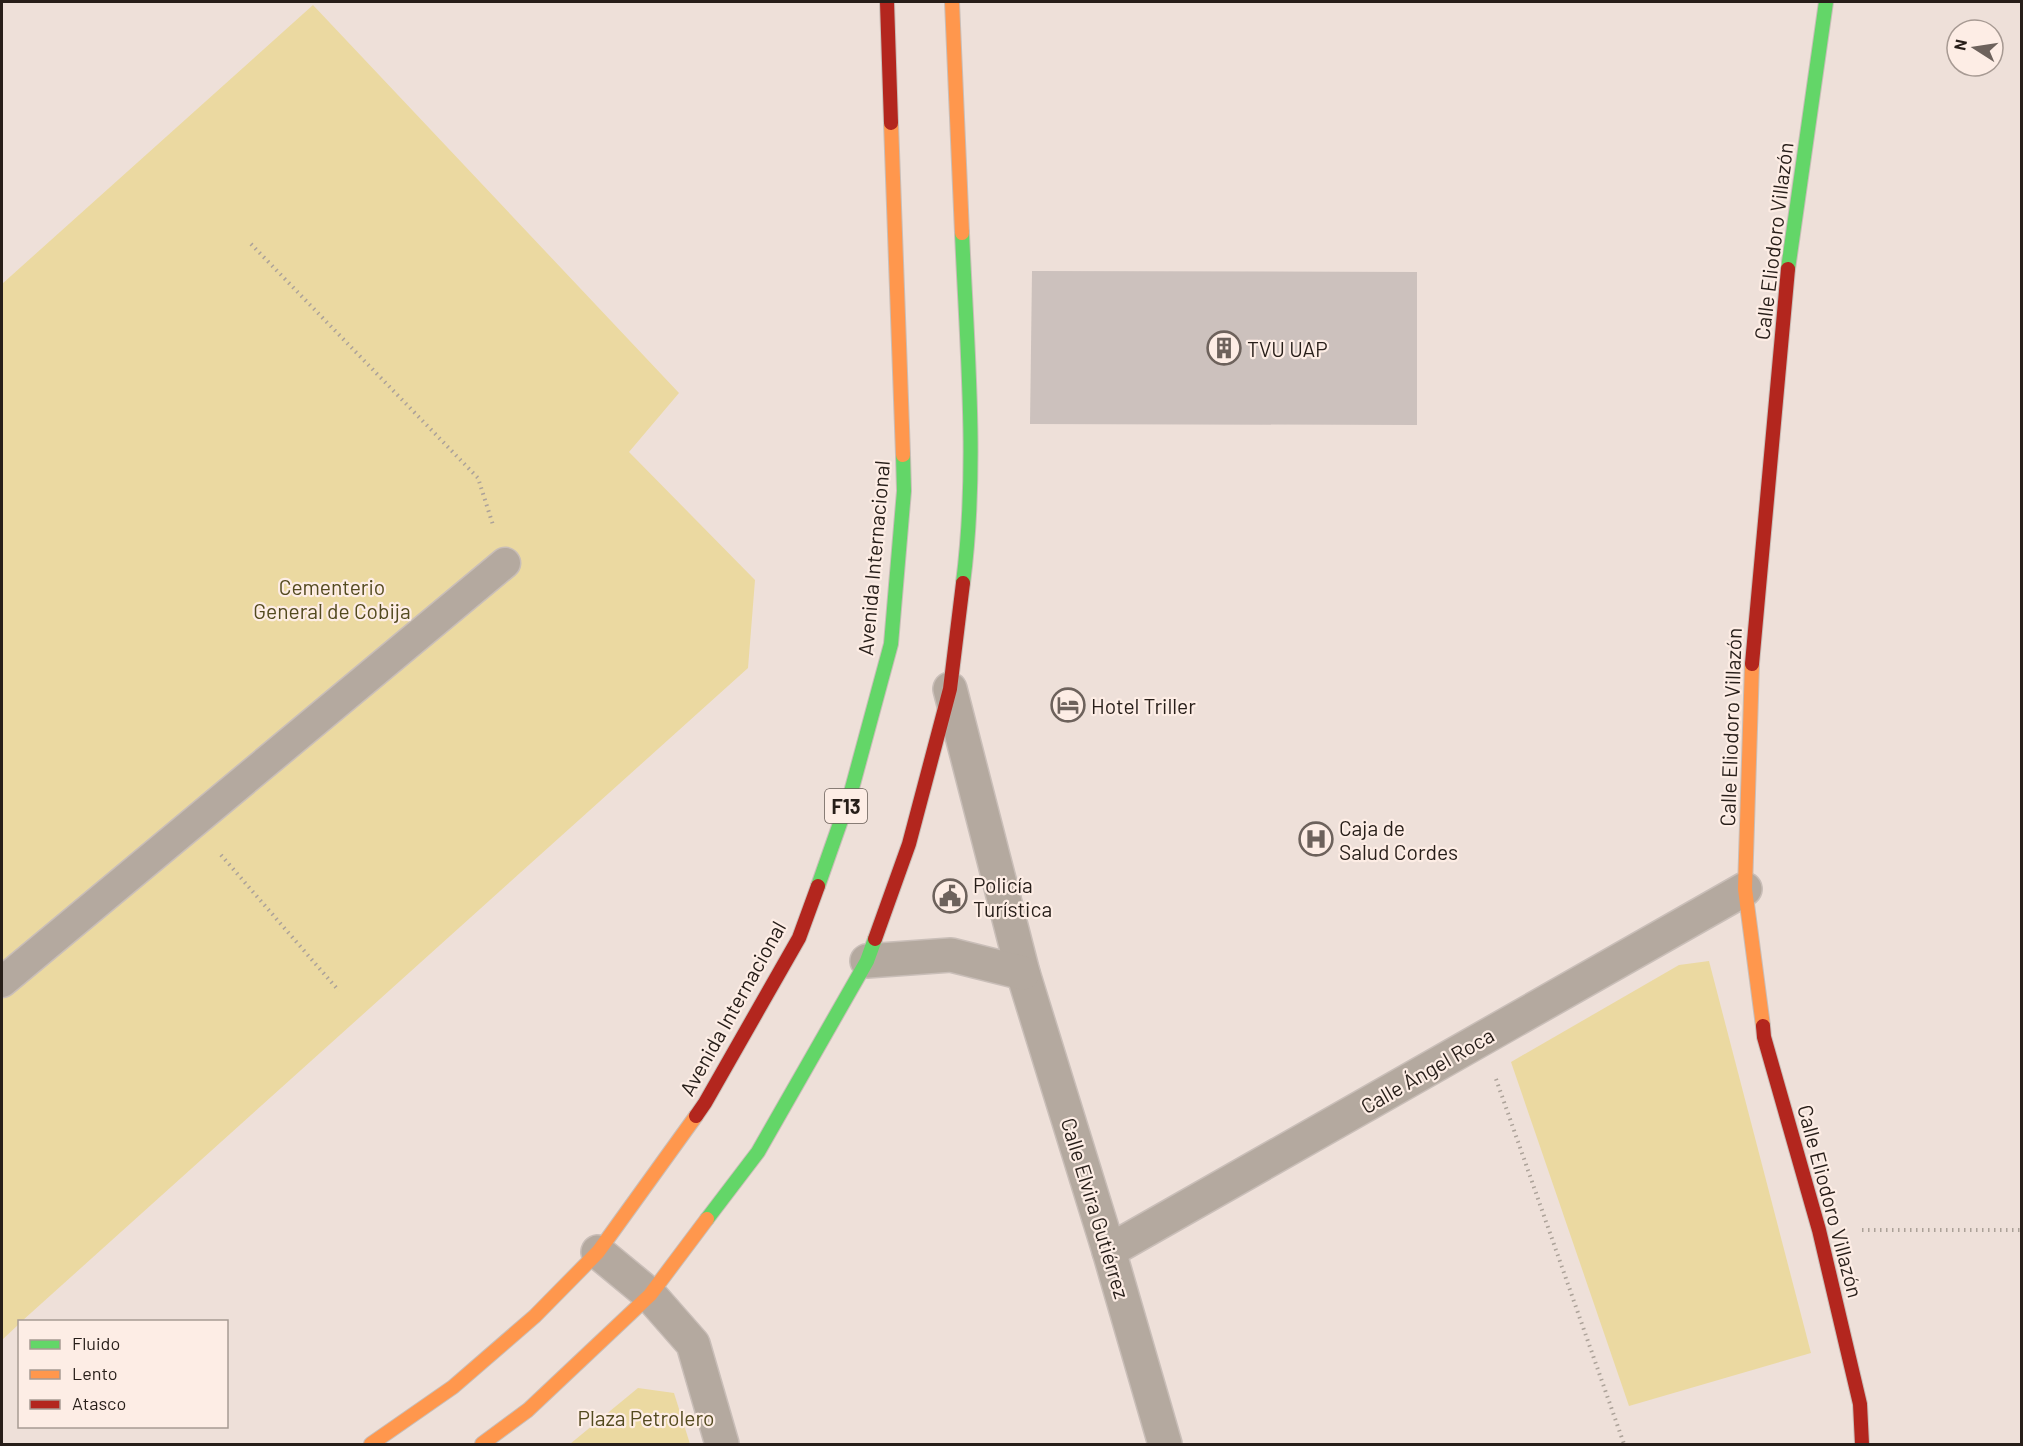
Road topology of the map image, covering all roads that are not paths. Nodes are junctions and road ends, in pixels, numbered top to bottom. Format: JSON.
{"nodes":[{"id":1,"x":888,"y":2,"type":"edge"},
{"id":2,"x":952,"y":2,"type":"edge"},
{"id":3,"x":1826,"y":2,"type":"edge"},
{"id":4,"x":505,"y":563,"type":"road end"},
{"id":5,"x":950,"y":689,"type":"junction"},
{"id":6,"x":1745,"y":889,"type":"junction"},
{"id":7,"x":867,"y":961,"type":"junction"},
{"id":8,"x":1023,"y":973,"type":"junction"},
{"id":9,"x":2,"y":982,"type":"edge"},
{"id":10,"x":1109,"y":1251,"type":"junction"},
{"id":11,"x":598,"y":1252,"type":"junction"},
{"id":12,"x":650,"y":1295,"type":"junction"},
{"id":13,"x":371,"y":1444,"type":"edge"},
{"id":14,"x":482,"y":1444,"type":"edge"},
{"id":15,"x":722,"y":1444,"type":"edge"},
{"id":16,"x":1165,"y":1444,"type":"edge"},
{"id":17,"x":1862,"y":1444,"type":"edge"}],
"edges":[{"from":1,"to":11,"type":"main road","name":"Avenida Internacional","number":"F13"},
{"from":2,"to":5,"type":"main road"},
{"from":3,"to":6,"type":"main road","name":"Calle Eliodoro Villazón"},
{"from":4,"to":9,"type":"lane"},
{"from":5,"to":7,"type":"main road"},
{"from":5,"to":8,"type":"street","name":"Calle Elvira Gutiérrez"},
{"from":6,"to":10,"type":"street","name":"Calle Ángel Roca"},
{"from":6,"to":17,"type":"main road","name":"Calle Eliodoro Villazón"},
{"from":7,"to":8,"type":"street"},
{"from":7,"to":12,"type":"main road"},
{"from":8,"to":10,"type":"street","name":"Calle Elvira Gutiérrez"},
{"from":10,"to":16,"type":"street","name":"Calle Elvira Gutiérrez"},
{"from":11,"to":12,"type":"street"},
{"from":11,"to":13,"type":"main road","name":"Avenida Internacional","number":"F13"},
{"from":12,"to":14,"type":"main road"},
{"from":12,"to":15,"type":"street"}]}
